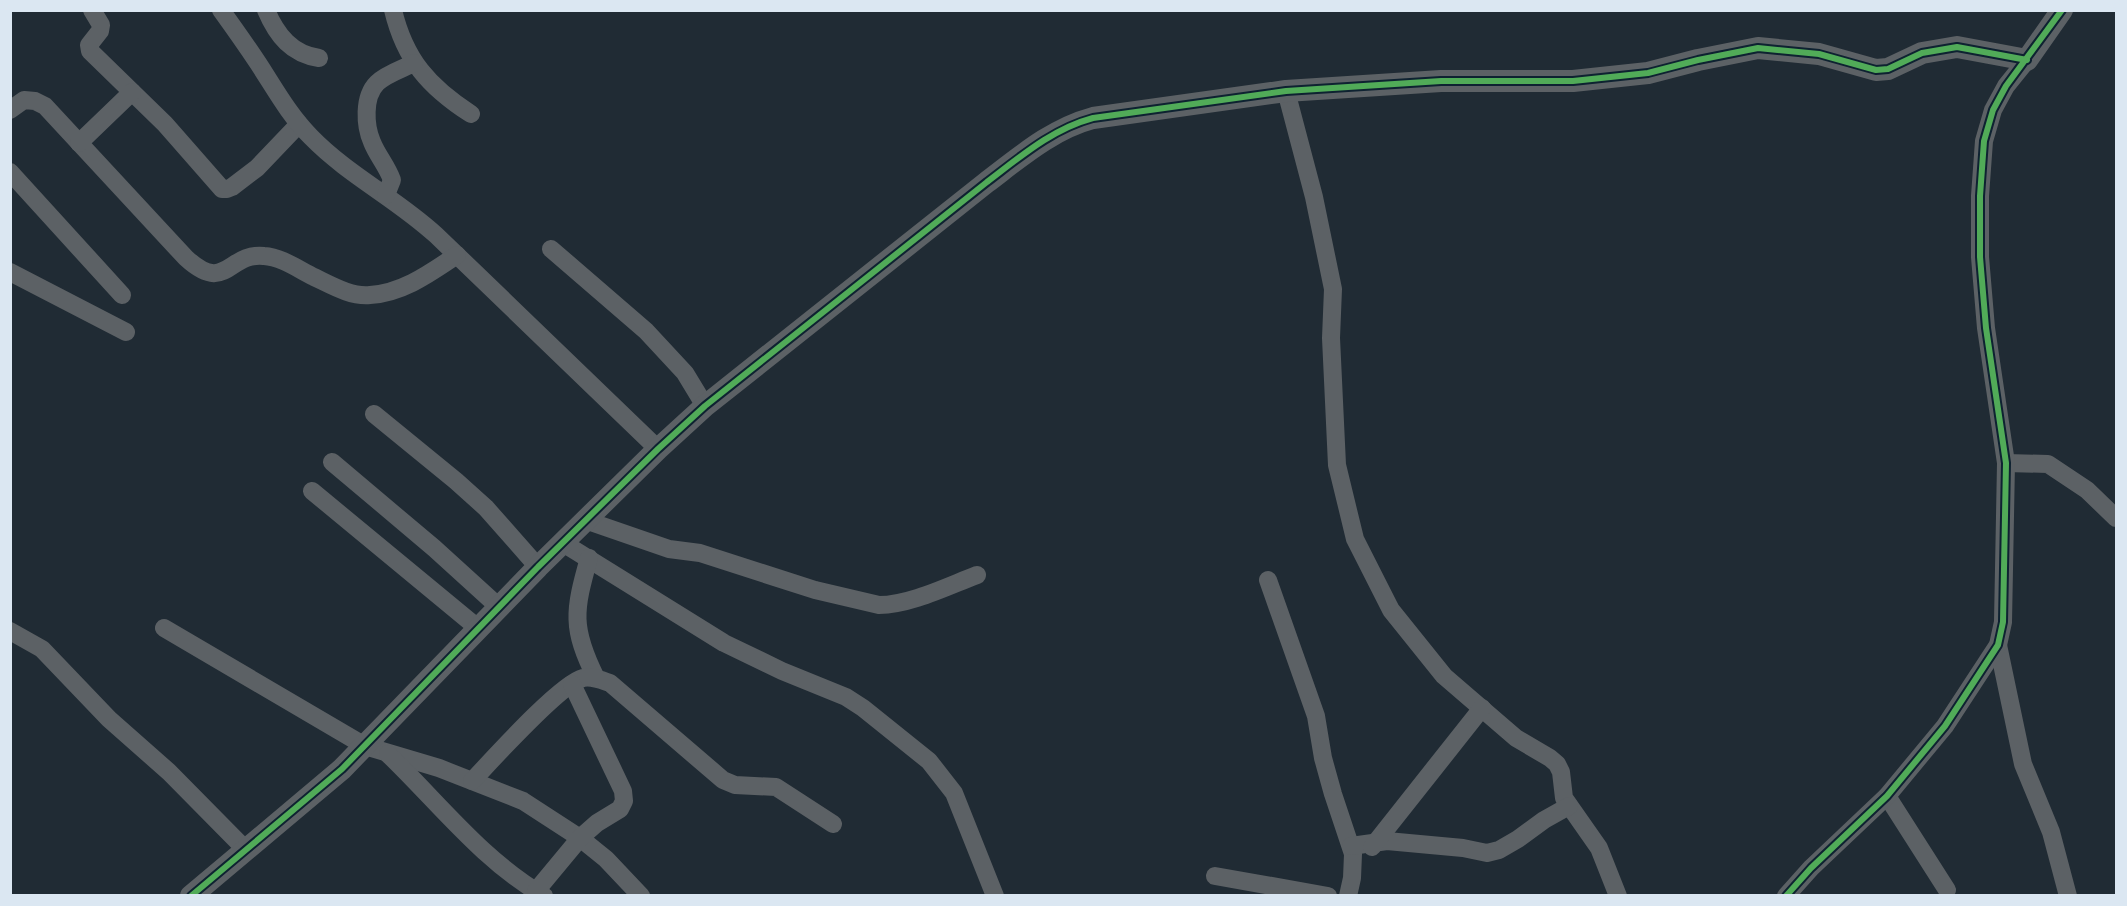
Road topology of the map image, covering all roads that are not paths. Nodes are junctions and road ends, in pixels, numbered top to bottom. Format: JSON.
{"nodes":[{"id":1,"x":92,"y":10,"type":"edge"},
{"id":2,"x":221,"y":10,"type":"edge"},
{"id":3,"x":266,"y":10,"type":"edge"},
{"id":4,"x":393,"y":10,"type":"edge"},
{"id":5,"x":2062,"y":10,"type":"edge"},
{"id":6,"x":320,"y":58,"type":"dead end"},
{"id":7,"x":2027,"y":60,"type":"junction"},
{"id":8,"x":414,"y":63,"type":"junction"},
{"id":9,"x":1286,"y":91,"type":"junction"},
{"id":10,"x":132,"y":92,"type":"junction"},
{"id":11,"x":10,"y":110,"type":"edge"},
{"id":12,"x":471,"y":114,"type":"dead end"},
{"id":13,"x":299,"y":124,"type":"junction"},
{"id":14,"x":79,"y":143,"type":"junction"},
{"id":15,"x":10,"y":172,"type":"edge"},
{"id":16,"x":386,"y":195,"type":"junction"},
{"id":17,"x":551,"y":249,"type":"dead end"},
{"id":18,"x":457,"y":255,"type":"junction"},
{"id":19,"x":10,"y":272,"type":"edge"},
{"id":20,"x":123,"y":295,"type":"dead end"},
{"id":21,"x":126,"y":332,"type":"dead end"},
{"id":22,"x":705,"y":406,"type":"junction"},
{"id":23,"x":374,"y":414,"type":"dead end"},
{"id":24,"x":658,"y":448,"type":"junction"},
{"id":25,"x":332,"y":462,"type":"dead end"},
{"id":26,"x":2006,"y":463,"type":"junction"},
{"id":27,"x":312,"y":491,"type":"dead end"},
{"id":28,"x":2116,"y":518,"type":"edge"},
{"id":29,"x":585,"y":520,"type":"junction"},
{"id":30,"x":563,"y":543,"type":"junction"},
{"id":31,"x":588,"y":558,"type":"junction"},
{"id":32,"x":538,"y":567,"type":"junction"},
{"id":33,"x":977,"y":575,"type":"dead end"},
{"id":34,"x":1268,"y":580,"type":"dead end"},
{"id":35,"x":500,"y":608,"type":"junction"},
{"id":36,"x":164,"y":628,"type":"dead end"},
{"id":37,"x":479,"y":629,"type":"junction"},
{"id":38,"x":10,"y":631,"type":"edge"},
{"id":39,"x":1998,"y":645,"type":"junction"},
{"id":40,"x":596,"y":678,"type":"junction"},
{"id":41,"x":572,"y":684,"type":"junction"},
{"id":42,"x":1482,"y":708,"type":"junction"},
{"id":43,"x":365,"y":746,"type":"junction"},
{"id":44,"x":387,"y":753,"type":"junction"},
{"id":45,"x":472,"y":781,"type":"junction"},
{"id":46,"x":1887,"y":796,"type":"junction"},
{"id":47,"x":1569,"y":806,"type":"junction"},
{"id":48,"x":833,"y":825,"type":"dead end"},
{"id":49,"x":580,"y":838,"type":"junction"},
{"id":50,"x":1378,"y":841,"type":"junction"},
{"id":51,"x":1351,"y":846,"type":"junction"},
{"id":52,"x":246,"y":850,"type":"junction"},
{"id":53,"x":1354,"y":865,"type":"junction"},
{"id":54,"x":1215,"y":876,"type":"dead end"},
{"id":55,"x":1947,"y":890,"type":"dead end"},
{"id":56,"x":540,"y":893,"type":"edge"},
{"id":57,"x":995,"y":895,"type":"edge"},
{"id":58,"x":191,"y":896,"type":"edge"},
{"id":59,"x":640,"y":896,"type":"edge"},
{"id":60,"x":1328,"y":896,"type":"edge"},
{"id":61,"x":1348,"y":896,"type":"edge"},
{"id":62,"x":1618,"y":896,"type":"edge"},
{"id":63,"x":1786,"y":896,"type":"edge"},
{"id":64,"x":2068,"y":896,"type":"edge"}],
"edges":[{"from":1,"to":10,"type":"street"},
{"from":2,"to":13,"type":"street"},
{"from":3,"to":6,"type":"street"},
{"from":4,"to":8,"type":"street"},
{"from":5,"to":7,"type":"street"},
{"from":7,"to":9,"type":"street"},
{"from":7,"to":26,"type":"street"},
{"from":8,"to":12,"type":"street"},
{"from":8,"to":16,"type":"street"},
{"from":9,"to":22,"type":"street"},
{"from":9,"to":42,"type":"street"},
{"from":10,"to":13,"type":"street"},
{"from":10,"to":14,"type":"street"},
{"from":11,"to":14,"type":"street"},
{"from":13,"to":16,"type":"street"},
{"from":14,"to":18,"type":"street"},
{"from":15,"to":20,"type":"street"},
{"from":16,"to":18,"type":"street"},
{"from":17,"to":22,"type":"street"},
{"from":18,"to":24,"type":"street"},
{"from":19,"to":21,"type":"street"},
{"from":22,"to":24,"type":"street"},
{"from":23,"to":32,"type":"street"},
{"from":24,"to":29,"type":"street"},
{"from":25,"to":35,"type":"street"},
{"from":26,"to":28,"type":"street"},
{"from":26,"to":39,"type":"street"},
{"from":27,"to":37,"type":"street"},
{"from":29,"to":30,"type":"street"},
{"from":29,"to":33,"type":"street"},
{"from":30,"to":31,"type":"street"},
{"from":30,"to":32,"type":"street"},
{"from":31,"to":40,"type":"street"},
{"from":31,"to":57,"type":"street"},
{"from":32,"to":35,"type":"street"},
{"from":34,"to":51,"type":"street"},
{"from":35,"to":37,"type":"street"},
{"from":36,"to":43,"type":"street"},
{"from":37,"to":43,"type":"street"},
{"from":38,"to":52,"type":"street"},
{"from":39,"to":46,"type":"street"},
{"from":39,"to":64,"type":"street"},
{"from":40,"to":41,"type":"street"},
{"from":40,"to":48,"type":"street"},
{"from":41,"to":45,"type":"street"},
{"from":41,"to":49,"type":"street"},
{"from":42,"to":47,"type":"street"},
{"from":42,"to":50,"type":"street"},
{"from":43,"to":44,"type":"street"},
{"from":43,"to":52,"type":"street"},
{"from":44,"to":45,"type":"street"},
{"from":44,"to":56,"type":"street"},
{"from":45,"to":49,"type":"street"},
{"from":46,"to":55,"type":"street"},
{"from":46,"to":63,"type":"street"},
{"from":47,"to":50,"type":"street"},
{"from":47,"to":62,"type":"street"},
{"from":49,"to":56,"type":"street"},
{"from":49,"to":59,"type":"street"},
{"from":50,"to":51,"type":"street"},
{"from":50,"to":53,"type":"street"},
{"from":51,"to":53,"type":"street"},
{"from":52,"to":58,"type":"street"},
{"from":53,"to":61,"type":"street"},
{"from":54,"to":60,"type":"street"}]}
